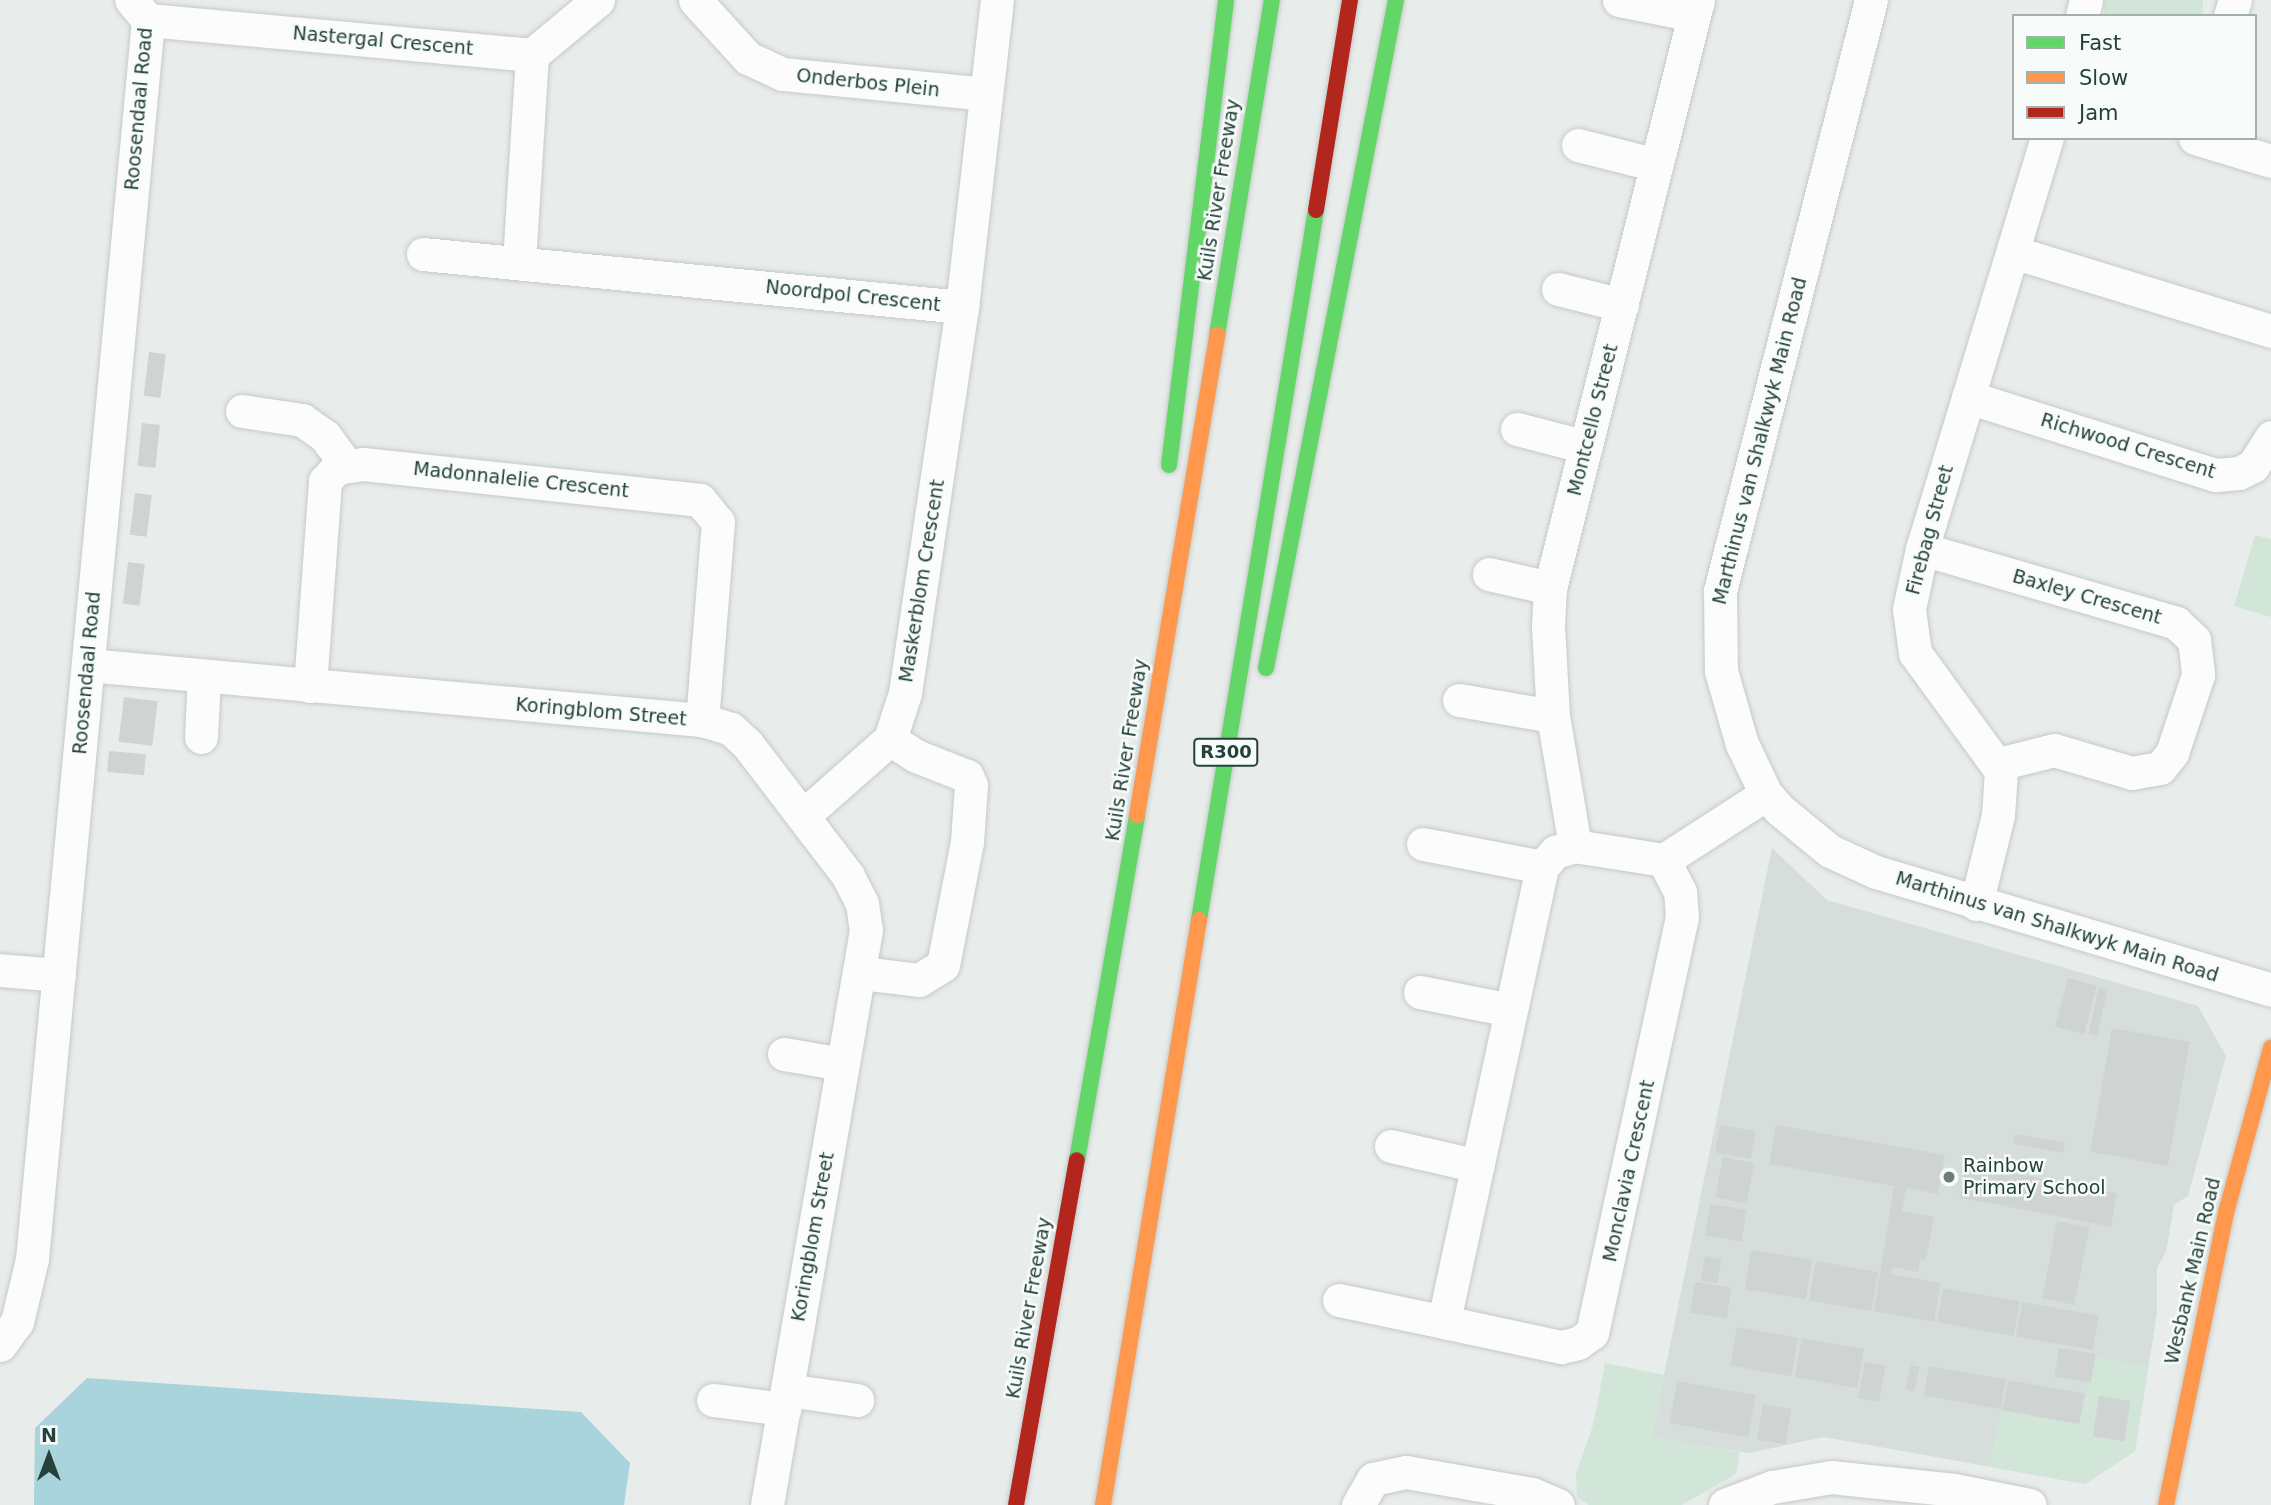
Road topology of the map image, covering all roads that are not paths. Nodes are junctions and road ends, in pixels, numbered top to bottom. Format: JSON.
{"nodes":[{"id":1,"x":598,"y":0,"type":"edge"},
{"id":2,"x":695,"y":0,"type":"edge"},
{"id":3,"x":997,"y":0,"type":"edge"},
{"id":4,"x":1226,"y":0,"type":"edge"},
{"id":5,"x":1272,"y":0,"type":"edge"},
{"id":6,"x":1350,"y":0,"type":"edge"},
{"id":7,"x":1396,"y":0,"type":"edge"},
{"id":8,"x":1619,"y":0,"type":"edge"},
{"id":9,"x":1871,"y":0,"type":"edge"},
{"id":10,"x":1696,"y":8,"type":"edge"},
{"id":11,"x":140,"y":10,"type":"edge"},
{"id":12,"x":532,"y":55,"type":"junction"},
{"id":13,"x":986,"y":94,"type":"junction"},
{"id":14,"x":2046,"y":140,"type":"edge"},
{"id":15,"x":2202,"y":140,"type":"edge"},
{"id":16,"x":1578,"y":145,"type":"dead end"},
{"id":17,"x":2271,"y":161,"type":"edge"},
{"id":18,"x":1657,"y":165,"type":"junction"},
{"id":19,"x":2013,"y":252,"type":"junction"},
{"id":20,"x":423,"y":254,"type":"dead end"},
{"id":21,"x":519,"y":262,"type":"junction"},
{"id":22,"x":1558,"y":289,"type":"dead end"},
{"id":23,"x":1622,"y":305,"type":"junction"},
{"id":24,"x":962,"y":307,"type":"junction"},
{"id":25,"x":2271,"y":331,"type":"edge"},
{"id":26,"x":1968,"y":397,"type":"junction"},
{"id":27,"x":242,"y":411,"type":"dead end"},
{"id":28,"x":1517,"y":429,"type":"dead end"},
{"id":29,"x":2271,"y":437,"type":"edge"},
{"id":30,"x":1586,"y":447,"type":"junction"},
{"id":31,"x":346,"y":465,"type":"junction"},
{"id":32,"x":1166,"y":485,"type":"dead end"},
{"id":33,"x":1922,"y":549,"type":"junction"},
{"id":34,"x":1489,"y":575,"type":"dead end"},
{"id":35,"x":1550,"y":588,"type":"junction"},
{"id":36,"x":88,"y":665,"type":"junction"},
{"id":37,"x":204,"y":676,"type":"junction"},
{"id":38,"x":1263,"y":683,"type":"dead end"},
{"id":39,"x":310,"y":686,"type":"junction"},
{"id":40,"x":1459,"y":700,"type":"dead end"},
{"id":41,"x":1136,"y":713,"type":"dead end"},
{"id":42,"x":1553,"y":716,"type":"junction"},
{"id":43,"x":702,"y":720,"type":"junction"},
{"id":44,"x":1249,"y":721,"type":"dead end"},
{"id":45,"x":201,"y":737,"type":"dead end"},
{"id":46,"x":890,"y":738,"type":"junction"},
{"id":47,"x":1999,"y":764,"type":"junction"},
{"id":48,"x":1221,"y":782,"type":"junction"},
{"id":49,"x":1766,"y":794,"type":"junction"},
{"id":50,"x":804,"y":815,"type":"junction"},
{"id":51,"x":1423,"y":844,"type":"dead end"},
{"id":52,"x":1132,"y":846,"type":"junction"},
{"id":53,"x":1575,"y":846,"type":"junction"},
{"id":54,"x":1664,"y":860,"type":"junction"},
{"id":55,"x":1542,"y":867,"type":"junction"},
{"id":56,"x":1976,"y":904,"type":"junction"},
{"id":57,"x":0,"y":970,"type":"edge"},
{"id":58,"x":861,"y":973,"type":"junction"},
{"id":59,"x":59,"y":975,"type":"junction"},
{"id":60,"x":2271,"y":990,"type":"edge"},
{"id":61,"x":1420,"y":992,"type":"dead end"},
{"id":62,"x":1510,"y":1010,"type":"junction"},
{"id":63,"x":2271,"y":1048,"type":"edge"},
{"id":64,"x":784,"y":1054,"type":"dead end"},
{"id":65,"x":842,"y":1064,"type":"junction"},
{"id":66,"x":1391,"y":1146,"type":"dead end"},
{"id":67,"x":1478,"y":1166,"type":"junction"},
{"id":68,"x":1339,"y":1300,"type":"dead end"},
{"id":69,"x":1444,"y":1322,"type":"junction"},
{"id":70,"x":0,"y":1345,"type":"edge"},
{"id":71,"x":713,"y":1400,"type":"dead end"},
{"id":72,"x":785,"y":1400,"type":"junction"},
{"id":73,"x":857,"y":1400,"type":"dead end"},
{"id":74,"x":1953,"y":1498,"type":"edge"},
{"id":75,"x":767,"y":1505,"type":"edge"},
{"id":76,"x":1016,"y":1505,"type":"edge"},
{"id":77,"x":1103,"y":1505,"type":"edge"},
{"id":78,"x":1358,"y":1505,"type":"edge"},
{"id":79,"x":1558,"y":1505,"type":"edge"},
{"id":80,"x":1725,"y":1505,"type":"edge"},
{"id":81,"x":2030,"y":1505,"type":"edge"},
{"id":82,"x":2166,"y":1505,"type":"edge"}],
"edges":[{"from":1,"to":12,"type":"street"},
{"from":2,"to":13,"type":"street","name":"Onderbos Plein"},
{"from":3,"to":13,"type":"street","name":"Noordpol Crescent"},
{"from":4,"to":32,"type":"main road"},
{"from":5,"to":52,"type":"main road","name":"Kuils River Freeway"},
{"from":6,"to":48,"type":"main road","number":"R300"},
{"from":7,"to":38,"type":"main road"},
{"from":8,"to":10,"type":"street"},
{"from":9,"to":49,"type":"street","name":"Marthinus van Shalkwyk Main Road"},
{"from":10,"to":18,"type":"street","name":"Montcello Street"},
{"from":11,"to":12,"type":"street","name":"Nastergal Crescent"},
{"from":11,"to":36,"type":"street","name":"Roosendaal Road"},
{"from":12,"to":21,"type":"street"},
{"from":13,"to":24,"type":"street","name":"Noordpol Crescent"},
{"from":14,"to":19,"type":"street","name":"Firebag Street"},
{"from":15,"to":17,"type":"street"},
{"from":16,"to":18,"type":"street"},
{"from":18,"to":23,"type":"street","name":"Montcello Street"},
{"from":19,"to":25,"type":"street"},
{"from":19,"to":26,"type":"street","name":"Firebag Street"},
{"from":20,"to":21,"type":"street","name":"Noordpol Crescent"},
{"from":21,"to":24,"type":"street","name":"Noordpol Crescent"},
{"from":22,"to":23,"type":"street"},
{"from":23,"to":30,"type":"street","name":"Montcello Street"},
{"from":24,"to":46,"type":"street","name":"Maskerblom Crescent"},
{"from":26,"to":29,"type":"street","name":"Richwood Crescent"},
{"from":26,"to":33,"type":"street","name":"Firebag Street"},
{"from":27,"to":31,"type":"street"},
{"from":28,"to":30,"type":"street"},
{"from":30,"to":35,"type":"street","name":"Montcello Street"},
{"from":31,"to":39,"type":"street"},
{"from":31,"to":43,"type":"street","name":"Madonnalelie Crescent"},
{"from":33,"to":47,"type":"street","name":"Firebag Street"},
{"from":33,"to":47,"type":"street","name":"Baxley Crescent"},
{"from":34,"to":35,"type":"street"},
{"from":35,"to":42,"type":"street","name":"Montcello Street"},
{"from":36,"to":37,"type":"street","name":"Koringblom Street"},
{"from":36,"to":59,"type":"street","name":"Roosendaal Road"},
{"from":37,"to":39,"type":"street","name":"Koringblom Street"},
{"from":37,"to":45,"type":"street"},
{"from":39,"to":43,"type":"street","name":"Koringblom Street"},
{"from":40,"to":42,"type":"street"},
{"from":41,"to":52,"type":"main road"},
{"from":42,"to":53,"type":"street","name":"Montcello Street"},
{"from":43,"to":50,"type":"street","name":"Koringblom Street"},
{"from":44,"to":48,"type":"main road"},
{"from":46,"to":50,"type":"street"},
{"from":46,"to":58,"type":"street"},
{"from":47,"to":56,"type":"street"},
{"from":48,"to":77,"type":"main road","number":"R300"},
{"from":49,"to":54,"type":"street"},
{"from":49,"to":56,"type":"street","name":"Marthinus van Shalkwyk Main Road"},
{"from":50,"to":58,"type":"street","name":"Koringblom Street"},
{"from":51,"to":55,"type":"street"},
{"from":52,"to":76,"type":"main road","name":"Kuils River Freeway"},
{"from":53,"to":54,"type":"street"},
{"from":53,"to":55,"type":"street"},
{"from":54,"to":69,"type":"street","name":"Monclavia Crescent"},
{"from":55,"to":62,"type":"street"},
{"from":56,"to":60,"type":"street","name":"Marthinus van Shalkwyk Main Road"},
{"from":57,"to":59,"type":"street"},
{"from":58,"to":65,"type":"street","name":"Koringblom Street"},
{"from":59,"to":70,"type":"street","name":"Roosendaal Road"},
{"from":61,"to":62,"type":"street"},
{"from":62,"to":67,"type":"street"},
{"from":63,"to":82,"type":"main road","name":"Wesbank Main Road"},
{"from":64,"to":65,"type":"street"},
{"from":65,"to":72,"type":"street","name":"Koringblom Street"},
{"from":66,"to":67,"type":"street"},
{"from":67,"to":69,"type":"street"},
{"from":68,"to":69,"type":"street","name":"Monclavia Crescent"},
{"from":71,"to":72,"type":"street"},
{"from":72,"to":73,"type":"street"},
{"from":72,"to":75,"type":"street","name":"Koringblom Street"},
{"from":74,"to":80,"type":"street"},
{"from":74,"to":81,"type":"street"},
{"from":78,"to":79,"type":"street"}]}
